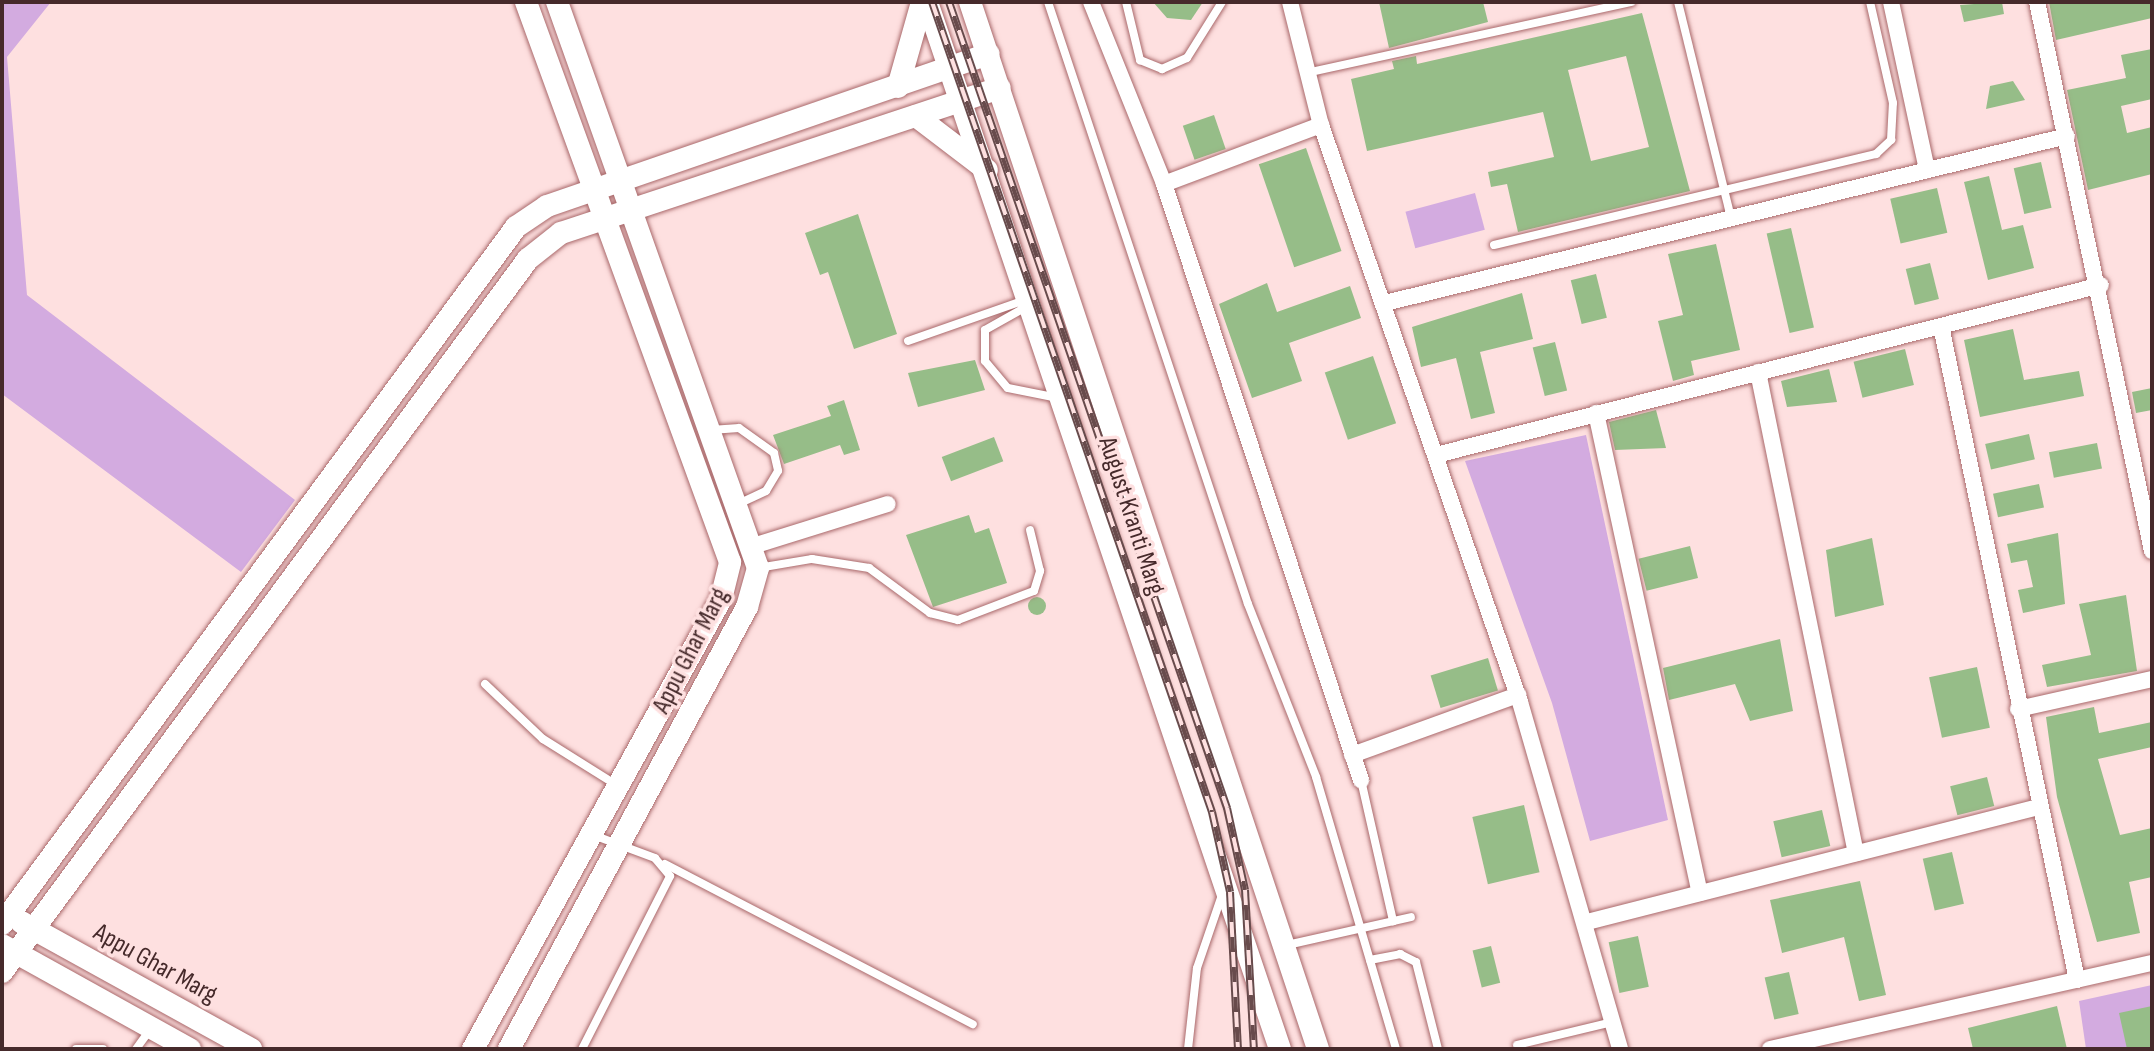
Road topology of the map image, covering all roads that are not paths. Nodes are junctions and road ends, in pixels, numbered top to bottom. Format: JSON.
{"nodes":[{"id":1,"x":526,"y":2,"type":"edge"},
{"id":2,"x":557,"y":2,"type":"edge"},
{"id":3,"x":924,"y":2,"type":"edge"},
{"id":4,"x":970,"y":2,"type":"edge"},
{"id":5,"x":1048,"y":2,"type":"edge"},
{"id":6,"x":1091,"y":2,"type":"edge"},
{"id":7,"x":1126,"y":2,"type":"edge"},
{"id":8,"x":1222,"y":2,"type":"edge"},
{"id":9,"x":1290,"y":2,"type":"edge"},
{"id":10,"x":1631,"y":2,"type":"edge"},
{"id":11,"x":1678,"y":2,"type":"edge"},
{"id":12,"x":1870,"y":2,"type":"edge"},
{"id":13,"x":1891,"y":2,"type":"edge"},
{"id":14,"x":2037,"y":2,"type":"edge"},
{"id":15,"x":989,"y":54,"type":"junction"},
{"id":16,"x":950,"y":68,"type":"junction"},
{"id":17,"x":1305,"y":74,"type":"junction"},
{"id":18,"x":898,"y":87,"type":"junction"},
{"id":19,"x":1000,"y":88,"type":"junction"},
{"id":20,"x":962,"y":101,"type":"junction"},
{"id":21,"x":916,"y":116,"type":"junction"},
{"id":22,"x":1321,"y":125,"type":"junction"},
{"id":23,"x":2067,"y":136,"type":"junction"},
{"id":24,"x":987,"y":170,"type":"junction"},
{"id":25,"x":1927,"y":170,"type":"junction"},
{"id":26,"x":621,"y":181,"type":"junction"},
{"id":27,"x":1164,"y":184,"type":"junction"},
{"id":28,"x":1722,"y":190,"type":"junction"},
{"id":29,"x":594,"y":191,"type":"junction"},
{"id":30,"x":631,"y":210,"type":"junction"},
{"id":31,"x":1731,"y":218,"type":"junction"},
{"id":32,"x":604,"y":219,"type":"junction"},
{"id":33,"x":1494,"y":245,"type":"dead end"},
{"id":34,"x":2101,"y":285,"type":"junction"},
{"id":35,"x":1030,"y":302,"type":"junction"},
{"id":36,"x":1385,"y":303,"type":"junction"},
{"id":37,"x":1941,"y":326,"type":"junction"},
{"id":38,"x":908,"y":341,"type":"dead end"},
{"id":39,"x":1758,"y":372,"type":"junction"},
{"id":40,"x":1062,"y":398,"type":"junction"},
{"id":41,"x":1596,"y":413,"type":"junction"},
{"id":42,"x":710,"y":430,"type":"junction"},
{"id":43,"x":1440,"y":454,"type":"junction"},
{"id":44,"x":738,"y":504,"type":"junction"},
{"id":45,"x":888,"y":504,"type":"dead end"},
{"id":46,"x":1030,"y":530,"type":"dead end"},
{"id":47,"x":2152,"y":551,"type":"edge"},
{"id":48,"x":756,"y":557,"type":"junction"},
{"id":49,"x":730,"y":562,"type":"junction"},
{"id":50,"x":2152,"y":679,"type":"edge"},
{"id":51,"x":485,"y":684,"type":"dead end"},
{"id":52,"x":1518,"y":695,"type":"junction"},
{"id":53,"x":2018,"y":709,"type":"junction"},
{"id":54,"x":1352,"y":755,"type":"junction"},
{"id":55,"x":1361,"y":780,"type":"joint"},
{"id":56,"x":619,"y":787,"type":"junction"},
{"id":57,"x":2039,"y":807,"type":"junction"},
{"id":58,"x":593,"y":835,"type":"junction"},
{"id":59,"x":621,"y":846,"type":"junction"},
{"id":60,"x":1856,"y":853,"type":"junction"},
{"id":61,"x":665,"y":864,"type":"junction"},
{"id":62,"x":1227,"y":883,"type":"junction"},
{"id":63,"x":1700,"y":893,"type":"junction"},
{"id":64,"x":4,"y":917,"type":"edge"},
{"id":65,"x":1411,"y":917,"type":"dead end"},
{"id":66,"x":1393,"y":921,"type":"junction"},
{"id":67,"x":1587,"y":922,"type":"junction"},
{"id":68,"x":1360,"y":927,"type":"junction"},
{"id":69,"x":32,"y":928,"type":"junction"},
{"id":70,"x":1283,"y":946,"type":"junction"},
{"id":71,"x":9,"y":948,"type":"edge"},
{"id":72,"x":1370,"y":960,"type":"junction"},
{"id":73,"x":2152,"y":963,"type":"edge"},
{"id":74,"x":2,"y":972,"type":"edge"},
{"id":75,"x":2077,"y":980,"type":"junction"},
{"id":76,"x":1612,"y":1022,"type":"junction"},
{"id":77,"x":973,"y":1024,"type":"dead end"},
{"id":78,"x":152,"y":1028,"type":"junction"},
{"id":79,"x":1517,"y":1045,"type":"dead end"},
{"id":80,"x":76,"y":1049,"type":"edge"},
{"id":81,"x":103,"y":1049,"type":"edge"},
{"id":82,"x":136,"y":1049,"type":"edge"},
{"id":83,"x":190,"y":1049,"type":"edge"},
{"id":84,"x":251,"y":1049,"type":"edge"},
{"id":85,"x":473,"y":1049,"type":"edge"},
{"id":86,"x":509,"y":1049,"type":"edge"},
{"id":87,"x":582,"y":1049,"type":"edge"},
{"id":88,"x":1188,"y":1049,"type":"edge"},
{"id":89,"x":1280,"y":1049,"type":"edge"},
{"id":90,"x":1318,"y":1049,"type":"edge"},
{"id":91,"x":1396,"y":1049,"type":"edge"},
{"id":92,"x":1438,"y":1049,"type":"edge"},
{"id":93,"x":1620,"y":1049,"type":"edge"},
{"id":94,"x":1770,"y":1049,"type":"edge"}],
"edges":[{"from":1,"to":29,"type":"street","name":"Appu Ghar Marg"},
{"from":2,"to":26,"type":"street"},
{"from":3,"to":16,"type":"street","name":"August Kranti Marg"},
{"from":3,"to":18,"type":"street"},
{"from":4,"to":15,"type":"street","name":"August Kranti Marg"},
{"from":5,"to":68,"type":"lane"},
{"from":6,"to":27,"type":"street"},
{"from":7,"to":8,"type":"lane"},
{"from":9,"to":17,"type":"street"},
{"from":10,"to":17,"type":"lane"},
{"from":11,"to":28,"type":"lane"},
{"from":12,"to":28,"type":"lane"},
{"from":13,"to":25,"type":"street"},
{"from":14,"to":23,"type":"street"},
{"from":15,"to":16,"type":"street"},
{"from":15,"to":19,"type":"street","name":"August Kranti Marg"},
{"from":16,"to":18,"type":"street"},
{"from":16,"to":20,"type":"street","name":"August Kranti Marg"},
{"from":17,"to":22,"type":"street"},
{"from":18,"to":26,"type":"street"},
{"from":19,"to":20,"type":"street"},
{"from":19,"to":70,"type":"street","name":"August Kranti Marg"},
{"from":20,"to":21,"type":"street"},
{"from":20,"to":24,"type":"street","name":"August Kranti Marg"},
{"from":21,"to":24,"type":"street"},
{"from":21,"to":30,"type":"street"},
{"from":22,"to":27,"type":"street"},
{"from":22,"to":36,"type":"street"},
{"from":23,"to":25,"type":"street"},
{"from":23,"to":34,"type":"street"},
{"from":24,"to":35,"type":"street","name":"August Kranti Marg"},
{"from":25,"to":31,"type":"street"},
{"from":26,"to":29,"type":"street"},
{"from":26,"to":30,"type":"street"},
{"from":27,"to":54,"type":"street"},
{"from":28,"to":31,"type":"lane"},
{"from":28,"to":33,"type":"lane"},
{"from":29,"to":32,"type":"street","name":"Appu Ghar Marg"},
{"from":29,"to":64,"type":"street"},
{"from":30,"to":32,"type":"street"},
{"from":30,"to":42,"type":"street"},
{"from":31,"to":36,"type":"street"},
{"from":32,"to":49,"type":"street","name":"Appu Ghar Marg"},
{"from":32,"to":69,"type":"street"},
{"from":34,"to":37,"type":"street"},
{"from":34,"to":47,"type":"street"},
{"from":35,"to":38,"type":"lane"},
{"from":35,"to":40,"type":"street","name":"August Kranti Marg"},
{"from":35,"to":40,"type":"lane"},
{"from":36,"to":43,"type":"street"},
{"from":37,"to":39,"type":"street"},
{"from":37,"to":53,"type":"street"},
{"from":39,"to":41,"type":"street"},
{"from":39,"to":60,"type":"street"},
{"from":40,"to":62,"type":"street","name":"August Kranti Marg"},
{"from":41,"to":43,"type":"street"},
{"from":41,"to":63,"type":"street"},
{"from":42,"to":44,"type":"street"},
{"from":42,"to":44,"type":"lane"},
{"from":43,"to":52,"type":"street"},
{"from":44,"to":48,"type":"street"},
{"from":45,"to":48,"type":"street"},
{"from":46,"to":48,"type":"lane"},
{"from":48,"to":49,"type":"street"},
{"from":48,"to":59,"type":"street","name":"Appu Ghar Marg"},
{"from":49,"to":56,"type":"street","name":"Appu Ghar Marg"},
{"from":50,"to":53,"type":"street"},
{"from":51,"to":56,"type":"lane"},
{"from":52,"to":54,"type":"street"},
{"from":52,"to":67,"type":"street"},
{"from":53,"to":57,"type":"street"},
{"from":54,"to":55,"type":"street"},
{"from":55,"to":66,"type":"lane"},
{"from":56,"to":58,"type":"street","name":"Appu Ghar Marg"},
{"from":57,"to":60,"type":"street"},
{"from":57,"to":75,"type":"street"},
{"from":58,"to":59,"type":"lane"},
{"from":58,"to":85,"type":"street","name":"Appu Ghar Marg"},
{"from":59,"to":61,"type":"lane"},
{"from":59,"to":86,"type":"street","name":"Appu Ghar Marg"},
{"from":60,"to":63,"type":"street"},
{"from":61,"to":77,"type":"lane"},
{"from":61,"to":87,"type":"lane"},
{"from":62,"to":88,"type":"lane"},
{"from":62,"to":89,"type":"street","name":"August Kranti Marg"},
{"from":63,"to":67,"type":"street"},
{"from":64,"to":69,"type":"street","name":"Appu Ghar Marg"},
{"from":65,"to":66,"type":"lane"},
{"from":66,"to":68,"type":"lane"},
{"from":67,"to":76,"type":"street"},
{"from":68,"to":70,"type":"lane"},
{"from":68,"to":72,"type":"lane"},
{"from":69,"to":71,"type":"street"},
{"from":69,"to":84,"type":"street","name":"Appu Ghar Marg"},
{"from":70,"to":90,"type":"street","name":"August Kranti Marg"},
{"from":71,"to":74,"type":"street"},
{"from":71,"to":78,"type":"street"},
{"from":72,"to":91,"type":"lane"},
{"from":72,"to":92,"type":"lane"},
{"from":73,"to":75,"type":"street"},
{"from":75,"to":94,"type":"street"},
{"from":76,"to":79,"type":"lane"},
{"from":76,"to":93,"type":"street"},
{"from":78,"to":82,"type":"lane"},
{"from":78,"to":83,"type":"street"},
{"from":80,"to":81,"type":"lane"}]}
